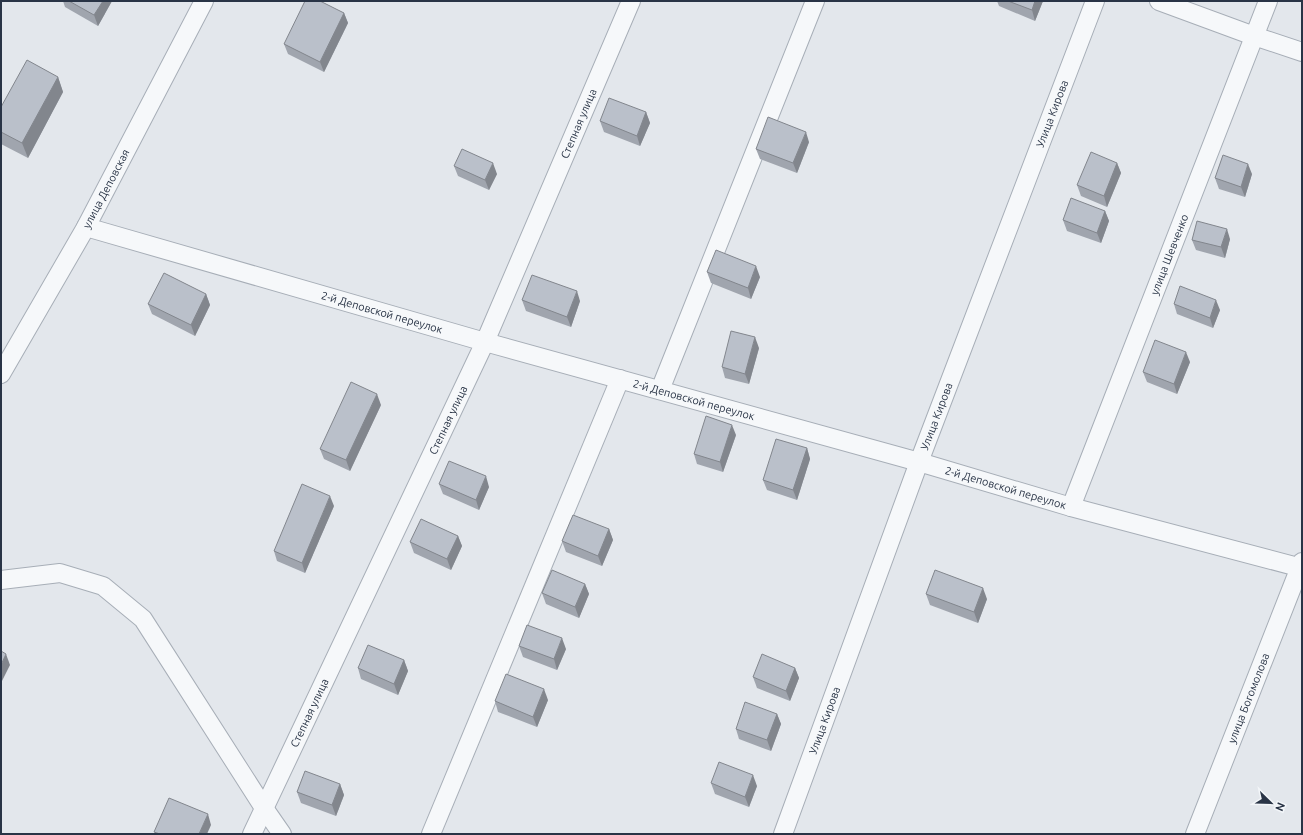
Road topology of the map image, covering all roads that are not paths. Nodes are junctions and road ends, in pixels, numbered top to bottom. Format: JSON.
{"nodes":[{"id":1,"x":204,"y":1,"type":"edge"},
{"id":2,"x":631,"y":1,"type":"edge"},
{"id":3,"x":815,"y":1,"type":"edge"},
{"id":4,"x":1095,"y":1,"type":"edge"},
{"id":5,"x":1159,"y":1,"type":"edge"},
{"id":6,"x":1268,"y":1,"type":"edge"},
{"id":7,"x":1254,"y":36,"type":"junction"},
{"id":8,"x":1302,"y":52,"type":"edge"},
{"id":9,"x":86,"y":227,"type":"junction"},
{"id":10,"x":485,"y":342,"type":"junction"},
{"id":11,"x":1,"y":374,"type":"edge"},
{"id":12,"x":620,"y":379,"type":"junction"},
{"id":13,"x":660,"y":390,"type":"junction"},
{"id":14,"x":919,"y":462,"type":"junction"},
{"id":15,"x":1071,"y":507,"type":"junction"},
{"id":16,"x":1301,"y":566,"type":"edge"},
{"id":17,"x":1,"y":580,"type":"edge"},
{"id":18,"x":264,"y":808,"type":"junction"},
{"id":19,"x":252,"y":834,"type":"edge"},
{"id":20,"x":282,"y":834,"type":"edge"},
{"id":21,"x":431,"y":834,"type":"edge"},
{"id":22,"x":783,"y":834,"type":"edge"},
{"id":23,"x":1195,"y":834,"type":"edge"}],
"edges":[{"from":1,"to":9,"type":"street","name":"улица Деповская"},
{"from":2,"to":10,"type":"street","name":"Степная улица"},
{"from":3,"to":13,"type":"street"},
{"from":4,"to":14,"type":"street","name":"Улица Кирова"},
{"from":5,"to":7,"type":"street"},
{"from":6,"to":7,"type":"street","name":"улица Шевченко"},
{"from":7,"to":8,"type":"street"},
{"from":7,"to":15,"type":"street","name":"улица Шевченко"},
{"from":9,"to":10,"type":"street","name":"2-й Деповской переулок"},
{"from":9,"to":11,"type":"street","name":"улица Деповская"},
{"from":10,"to":12,"type":"street","name":"2-й Деповской переулок"},
{"from":10,"to":18,"type":"street","name":"Степная улица"},
{"from":12,"to":13,"type":"street","name":"2-й Деповской переулок"},
{"from":12,"to":21,"type":"street"},
{"from":13,"to":14,"type":"street","name":"2-й Деповской переулок"},
{"from":14,"to":15,"type":"street","name":"2-й Деповской переулок"},
{"from":14,"to":22,"type":"street","name":"Улица Кирова"},
{"from":15,"to":16,"type":"street","name":"2-й Деповской переулок"},
{"from":16,"to":23,"type":"street","name":"улица Богомолова"},
{"from":17,"to":18,"type":"street"},
{"from":18,"to":19,"type":"street","name":"Степная улица"},
{"from":18,"to":20,"type":"street"}]}
